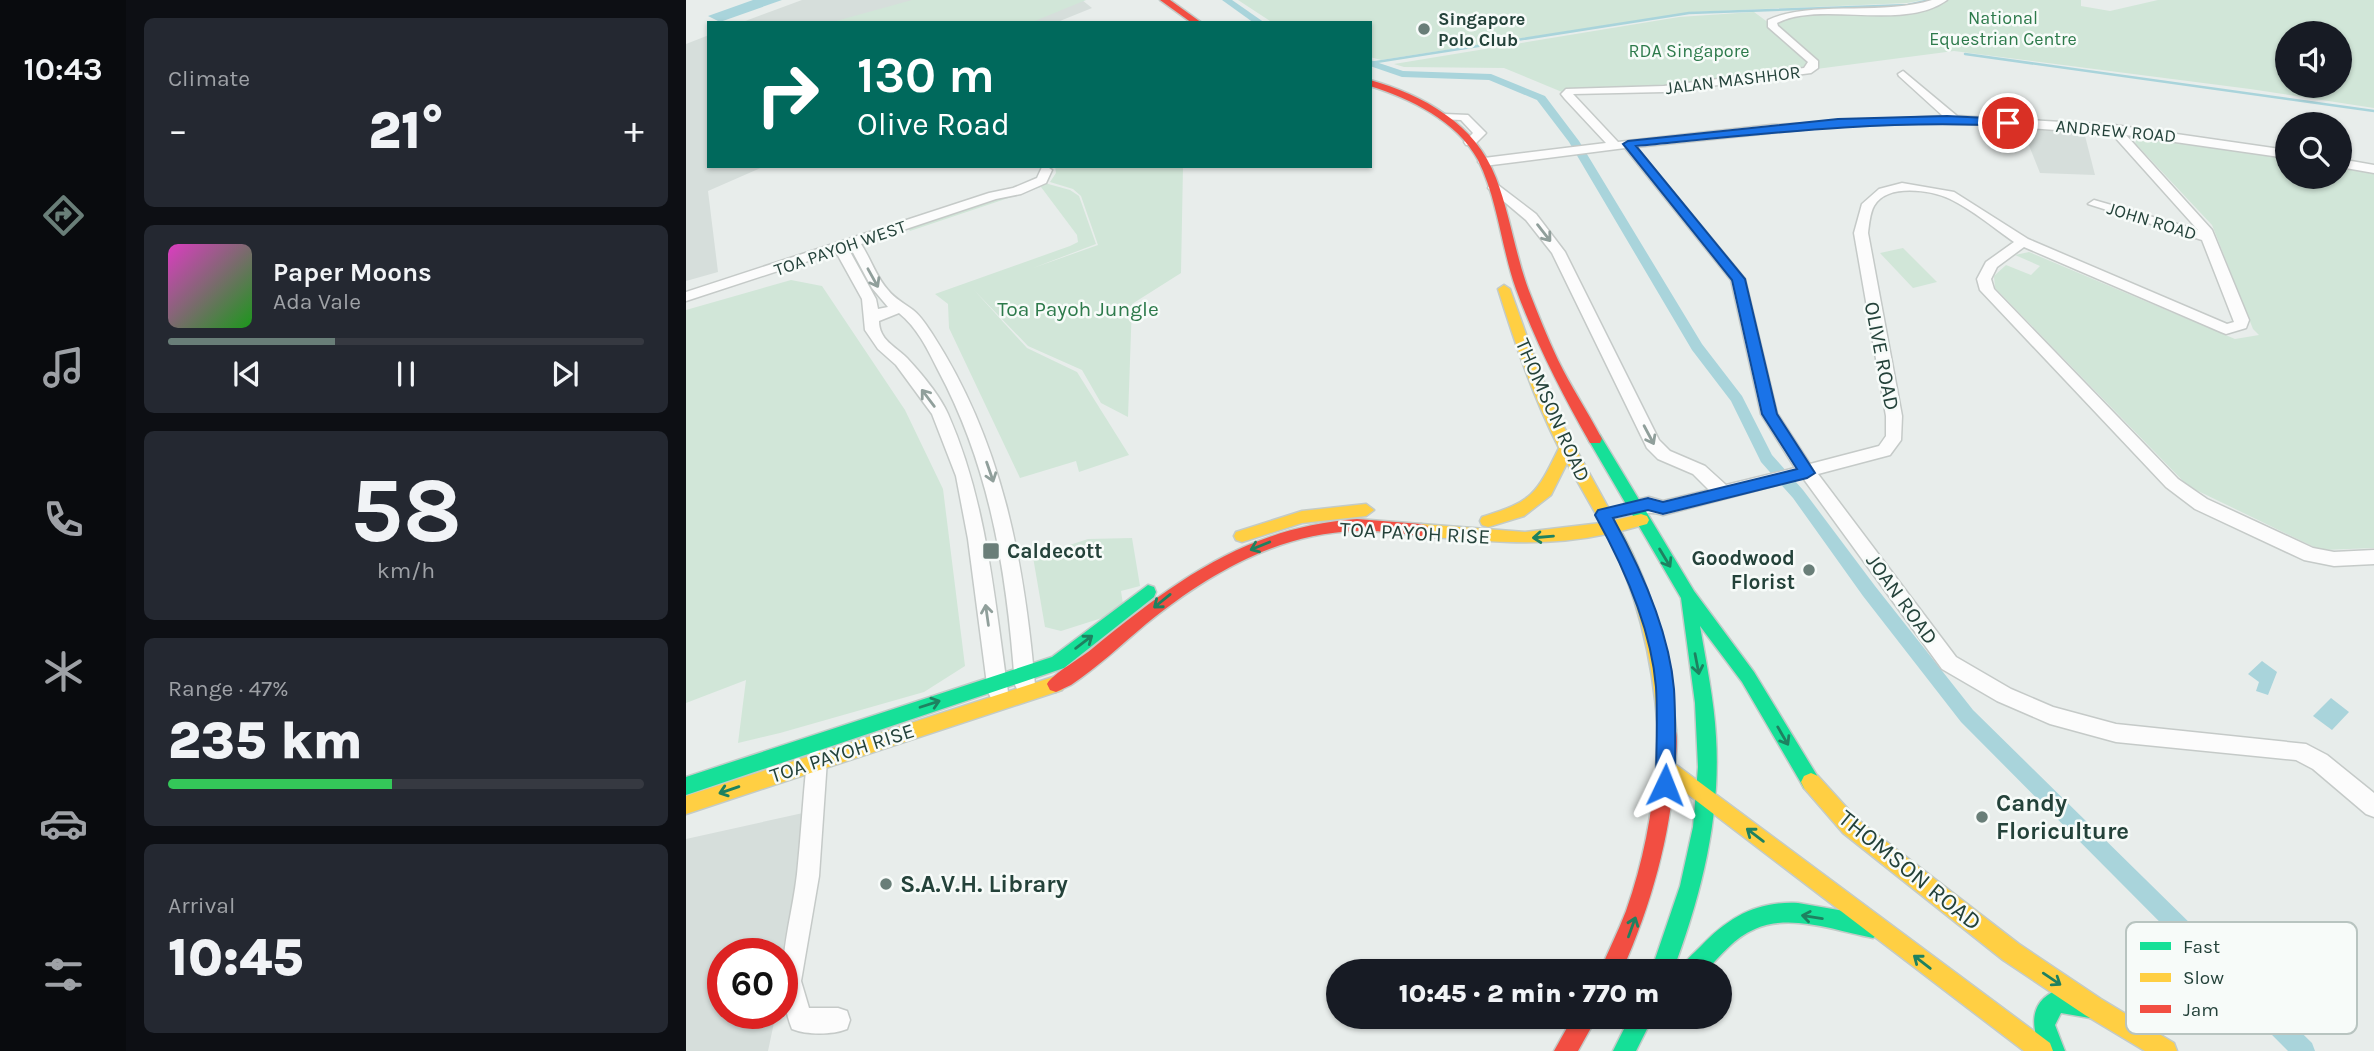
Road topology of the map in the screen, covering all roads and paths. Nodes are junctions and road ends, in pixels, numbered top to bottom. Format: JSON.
{"nodes":[{"id":1,"x":1164,"y":0,"type":"edge"},
{"id":2,"x":1182,"y":0,"type":"edge"},
{"id":3,"x":1942,"y":0,"type":"edge"},
{"id":4,"x":1195,"y":21,"type":"edge"},
{"id":5,"x":1212,"y":21,"type":"edge"},
{"id":6,"x":1903,"y":74,"type":"dead end"},
{"id":7,"x":1372,"y":84,"type":"edge"},
{"id":8,"x":1372,"y":90,"type":"edge"},
{"id":9,"x":1955,"y":120,"type":"junction"},
{"id":10,"x":2114,"y":129,"type":"junction"},
{"id":11,"x":1622,"y":145,"type":"junction"},
{"id":12,"x":2275,"y":152,"type":"edge"},
{"id":13,"x":1484,"y":162,"type":"junction"},
{"id":14,"x":2352,"y":165,"type":"edge"},
{"id":15,"x":2374,"y":169,"type":"edge"},
{"id":16,"x":1493,"y":188,"type":"junction"},
{"id":17,"x":993,"y":196,"type":"dead end"},
{"id":18,"x":2094,"y":204,"type":"dead end"},
{"id":19,"x":2210,"y":238,"type":"junction"},
{"id":20,"x":2023,"y":242,"type":"junction"},
{"id":21,"x":848,"y":245,"type":"junction"},
{"id":22,"x":686,"y":297,"type":"edge"},
{"id":23,"x":898,"y":309,"type":"junction"},
{"id":24,"x":872,"y":319,"type":"junction"},
{"id":25,"x":2226,"y":329,"type":"joint"},
{"id":26,"x":1567,"y":446,"type":"junction"},
{"id":27,"x":1800,"y":475,"type":"junction"},
{"id":28,"x":1725,"y":494,"type":"junction"},
{"id":29,"x":1393,"y":510,"type":"dead end"},
{"id":30,"x":1429,"y":514,"type":"dead end"},
{"id":31,"x":1637,"y":514,"type":"junction"},
{"id":32,"x":1488,"y":521,"type":"junction"},
{"id":33,"x":1607,"y":522,"type":"junction"},
{"id":34,"x":1224,"y":544,"type":"dead end"},
{"id":35,"x":2374,"y":557,"type":"edge"},
{"id":36,"x":1197,"y":559,"type":"dead end"},
{"id":37,"x":1688,"y":596,"type":"junction"},
{"id":38,"x":1025,"y":674,"type":"junction"},
{"id":39,"x":997,"y":682,"type":"junction"},
{"id":40,"x":1026,"y":695,"type":"junction"},
{"id":41,"x":999,"y":704,"type":"junction"},
{"id":42,"x":883,"y":719,"type":"junction"},
{"id":43,"x":883,"y":740,"type":"junction"},
{"id":44,"x":817,"y":760,"type":"junction"},
{"id":45,"x":1667,"y":767,"type":"junction"},
{"id":46,"x":686,"y":786,"type":"edge"},
{"id":47,"x":1707,"y":799,"type":"junction"},
{"id":48,"x":686,"y":804,"type":"edge"},
{"id":49,"x":2374,"y":807,"type":"edge"},
{"id":50,"x":1879,"y":928,"type":"junction"},
{"id":51,"x":1618,"y":959,"type":"edge"},
{"id":52,"x":1666,"y":959,"type":"edge"},
{"id":53,"x":1703,"y":959,"type":"edge"},
{"id":54,"x":2093,"y":1007,"type":"junction"},
{"id":55,"x":838,"y":1020,"type":"dead end"},
{"id":56,"x":2126,"y":1027,"type":"edge"},
{"id":57,"x":1579,"y":1029,"type":"edge"},
{"id":58,"x":1637,"y":1029,"type":"edge"},
{"id":59,"x":2138,"y":1034,"type":"edge"},
{"id":60,"x":1565,"y":1051,"type":"edge"},
{"id":61,"x":1624,"y":1051,"type":"edge"},
{"id":62,"x":2042,"y":1051,"type":"edge"},
{"id":63,"x":2054,"y":1051,"type":"edge"},
{"id":64,"x":2166,"y":1051,"type":"edge"}],
"edges":[{"from":1,"to":4,"type":"main road"},
{"from":2,"to":5,"type":"main road"},
{"from":3,"to":11,"type":"street","name":"JALAN MASHHOR"},
{"from":6,"to":9,"type":"street"},
{"from":7,"to":13,"type":"main road","name":"THOMSON ROAD"},
{"from":8,"to":26,"type":"main road","name":"THOMSON ROAD"},
{"from":9,"to":10,"type":"street","name":"ANDREW ROAD"},
{"from":9,"to":11,"type":"street","name":"ANDREW ROAD"},
{"from":10,"to":12,"type":"street","name":"ANDREW ROAD"},
{"from":10,"to":19,"type":"street","name":"JOHN ROAD"},
{"from":11,"to":13,"type":"street","name":"ANDREW ROAD"},
{"from":11,"to":27,"type":"street","name":"JOAN ROAD"},
{"from":13,"to":16,"type":"main road","name":"THOMSON ROAD"},
{"from":14,"to":15,"type":"street"},
{"from":16,"to":28,"type":"street","one_way":true},
{"from":16,"to":31,"type":"main road","name":"THOMSON ROAD"},
{"from":17,"to":21,"type":"street","name":"TOA PAYOH WEST"},
{"from":18,"to":19,"type":"street","name":"JOHN ROAD"},
{"from":19,"to":25,"type":"street","name":"JOHN ROAD"},
{"from":20,"to":25,"type":"street","name":"OLIVE ROAD"},
{"from":20,"to":27,"type":"street","name":"OLIVE ROAD"},
{"from":20,"to":35,"type":"street"},
{"from":21,"to":22,"type":"street","name":"TOA PAYOH WEST"},
{"from":21,"to":23,"type":"street","one_way":true},
{"from":21,"to":24,"type":"street"},
{"from":23,"to":24,"type":"street"},
{"from":23,"to":38,"type":"street","one_way":true},
{"from":39,"to":24,"type":"street","one_way":true},
{"from":26,"to":32,"type":"main road"},
{"from":26,"to":33,"type":"main road","name":"THOMSON ROAD"},
{"from":27,"to":28,"type":"street","name":"OLIVE ROAD"},
{"from":27,"to":49,"type":"street","name":"JOAN ROAD"},
{"from":28,"to":31,"type":"street","name":"OLIVE ROAD"},
{"from":29,"to":34,"type":"main road","name":"TOA PAYOH RISE"},
{"from":30,"to":32,"type":"main road","name":"TOA PAYOH RISE"},
{"from":31,"to":33,"type":"main road","name":"TOA PAYOH RISE"},
{"from":31,"to":37,"type":"main road","name":"THOMSON ROAD","one_way":true},
{"from":32,"to":33,"type":"main road","name":"TOA PAYOH RISE"},
{"from":33,"to":40,"type":"main road","name":"TOA PAYOH RISE","one_way":true},
{"from":33,"to":45,"type":"main road","name":"THOMSON ROAD"},
{"from":38,"to":36,"type":"main road","name":"TOA PAYOH RISE","one_way":true},
{"from":37,"to":47,"type":"main road","name":"THOMSON ROAD","one_way":true},
{"from":37,"to":54,"type":"main road","name":"THOMSON ROAD","one_way":true},
{"from":38,"to":39,"type":"main road","name":"TOA PAYOH RISE"},
{"from":38,"to":40,"type":"street"},
{"from":39,"to":41,"type":"street"},
{"from":42,"to":39,"type":"main road","name":"TOA PAYOH RISE","one_way":true},
{"from":40,"to":41,"type":"main road","name":"TOA PAYOH RISE"},
{"from":41,"to":43,"type":"main road","name":"TOA PAYOH RISE"},
{"from":42,"to":43,"type":"main road"},
{"from":42,"to":46,"type":"main road","name":"TOA PAYOH RISE"},
{"from":43,"to":44,"type":"main road","name":"TOA PAYOH RISE"},
{"from":44,"to":48,"type":"main road","name":"TOA PAYOH RISE","one_way":true},
{"from":44,"to":55,"type":"street"},
{"from":45,"to":47,"type":"main road"},
{"from":51,"to":45,"type":"main road","name":"THOMSON ROAD","one_way":true},
{"from":50,"to":47,"type":"main road","one_way":true},
{"from":47,"to":52,"type":"main road","name":"THOMSON ROAD"},
{"from":50,"to":53,"type":"main road","one_way":true},
{"from":62,"to":50,"type":"main road","one_way":true},
{"from":54,"to":56,"type":"main road","name":"THOMSON ROAD"},
{"from":54,"to":63,"type":"main road"},
{"from":57,"to":60,"type":"main road"},
{"from":58,"to":61,"type":"main road"},
{"from":59,"to":64,"type":"main road","name":"THOMSON ROAD"}]}
